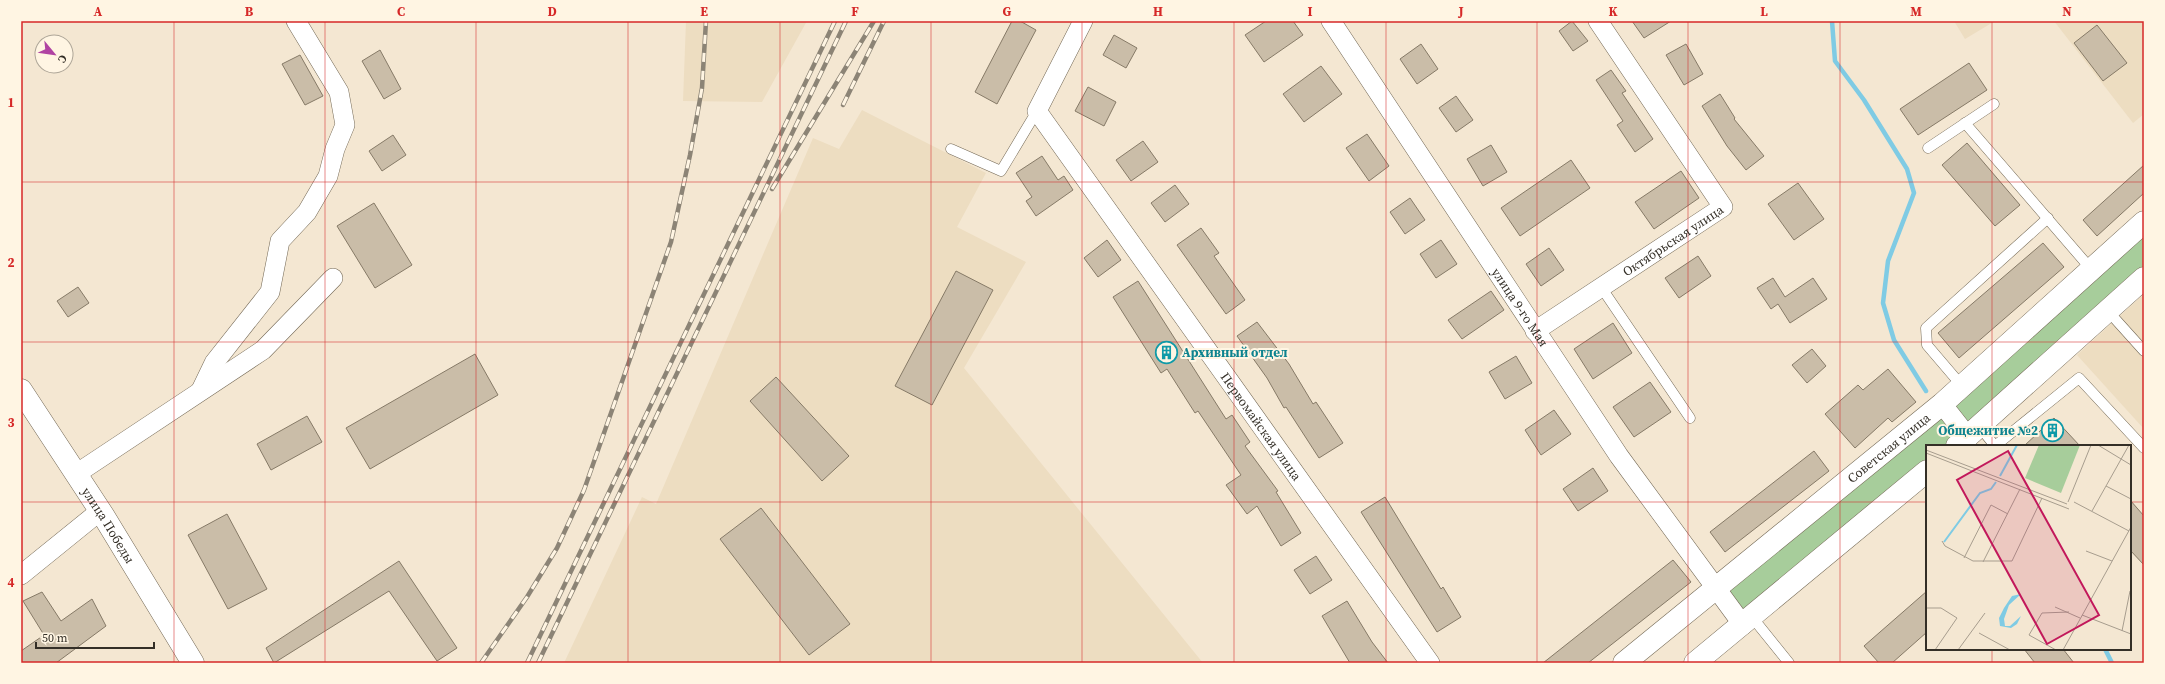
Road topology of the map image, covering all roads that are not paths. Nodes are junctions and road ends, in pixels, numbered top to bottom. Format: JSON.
{"nodes":[{"id":1,"x":296,"y":21,"type":"edge"},
{"id":2,"x":1083,"y":21,"type":"edge"},
{"id":3,"x":1331,"y":21,"type":"edge"},
{"id":4,"x":1598,"y":21,"type":"edge"},
{"id":5,"x":1994,"y":104,"type":"dead end"},
{"id":6,"x":1037,"y":111,"type":"junction"},
{"id":7,"x":1965,"y":123,"type":"junction"},
{"id":8,"x":1928,"y":148,"type":"dead end"},
{"id":9,"x":951,"y":149,"type":"dead end"},
{"id":10,"x":2048,"y":218,"type":"junction"},
{"id":11,"x":2144,"y":222,"type":"edge"},
{"id":12,"x":2091,"y":269,"type":"junction"},
{"id":13,"x":333,"y":278,"type":"dead end"},
{"id":14,"x":2144,"y":278,"type":"edge"},
{"id":15,"x":1601,"y":287,"type":"junction"},
{"id":16,"x":2108,"y":311,"type":"junction"},
{"id":17,"x":1535,"y":332,"type":"junction"},
{"id":18,"x":2144,"y":351,"type":"edge"},
{"id":19,"x":1962,"y":386,"type":"junction"},
{"id":20,"x":21,"y":390,"type":"edge"},
{"id":21,"x":201,"y":390,"type":"junction"},
{"id":22,"x":1942,"y":404,"type":"junction"},
{"id":23,"x":1690,"y":418,"type":"dead end"},
{"id":24,"x":1968,"y":436,"type":"edge"},
{"id":25,"x":1992,"y":445,"type":"edge"},
{"id":26,"x":1996,"y":445,"type":"edge"},
{"id":27,"x":2144,"y":448,"type":"edge"},
{"id":28,"x":1926,"y":472,"type":"edge"},
{"id":29,"x":76,"y":474,"type":"junction"},
{"id":30,"x":100,"y":511,"type":"junction"},
{"id":31,"x":21,"y":575,"type":"edge"},
{"id":32,"x":1717,"y":588,"type":"junction"},
{"id":33,"x":1748,"y":621,"type":"junction"},
{"id":34,"x":193,"y":663,"type":"edge"},
{"id":35,"x":1430,"y":663,"type":"edge"},
{"id":36,"x":1624,"y":663,"type":"edge"},
{"id":37,"x":1695,"y":663,"type":"edge"},
{"id":38,"x":1789,"y":663,"type":"edge"}],
"edges":[{"from":1,"to":21,"type":"street"},
{"from":2,"to":6,"type":"street"},
{"from":3,"to":17,"type":"street","name":"улица 9-го Мая"},
{"from":4,"to":15,"type":"street","name":"Октябрьская улица"},
{"from":5,"to":7,"type":"lane"},
{"from":6,"to":9,"type":"lane"},
{"from":6,"to":35,"type":"street","name":"Первомайская улица"},
{"from":7,"to":8,"type":"lane"},
{"from":7,"to":10,"type":"lane"},
{"from":10,"to":12,"type":"lane"},
{"from":10,"to":19,"type":"lane"},
{"from":11,"to":12,"type":"main road","name":"Советская улица"},
{"from":12,"to":19,"type":"main road","name":"Советская улица"},
{"from":13,"to":21,"type":"street"},
{"from":14,"to":16,"type":"main road"},
{"from":15,"to":17,"type":"street","name":"Октябрьская улица"},
{"from":15,"to":23,"type":"lane"},
{"from":16,"to":18,"type":"lane"},
{"from":16,"to":24,"type":"main road"},
{"from":17,"to":32,"type":"street","name":"улица 9-го Мая"},
{"from":19,"to":22,"type":"main road","name":"Советская улица"},
{"from":20,"to":29,"type":"main road","name":"улица Победы"},
{"from":21,"to":29,"type":"street"},
{"from":22,"to":24,"type":"street"},
{"from":22,"to":32,"type":"main road","name":"Советская улица"},
{"from":24,"to":25,"type":"lane"},
{"from":26,"to":27,"type":"lane"},
{"from":28,"to":33,"type":"main road"},
{"from":29,"to":30,"type":"main road","name":"улица Победы"},
{"from":30,"to":31,"type":"street"},
{"from":30,"to":34,"type":"main road","name":"улица Победы"},
{"from":32,"to":33,"type":"street","name":"улица 9-го Мая"},
{"from":32,"to":36,"type":"main road","name":"Советская улица"},
{"from":33,"to":37,"type":"main road"},
{"from":33,"to":38,"type":"lane"}]}
